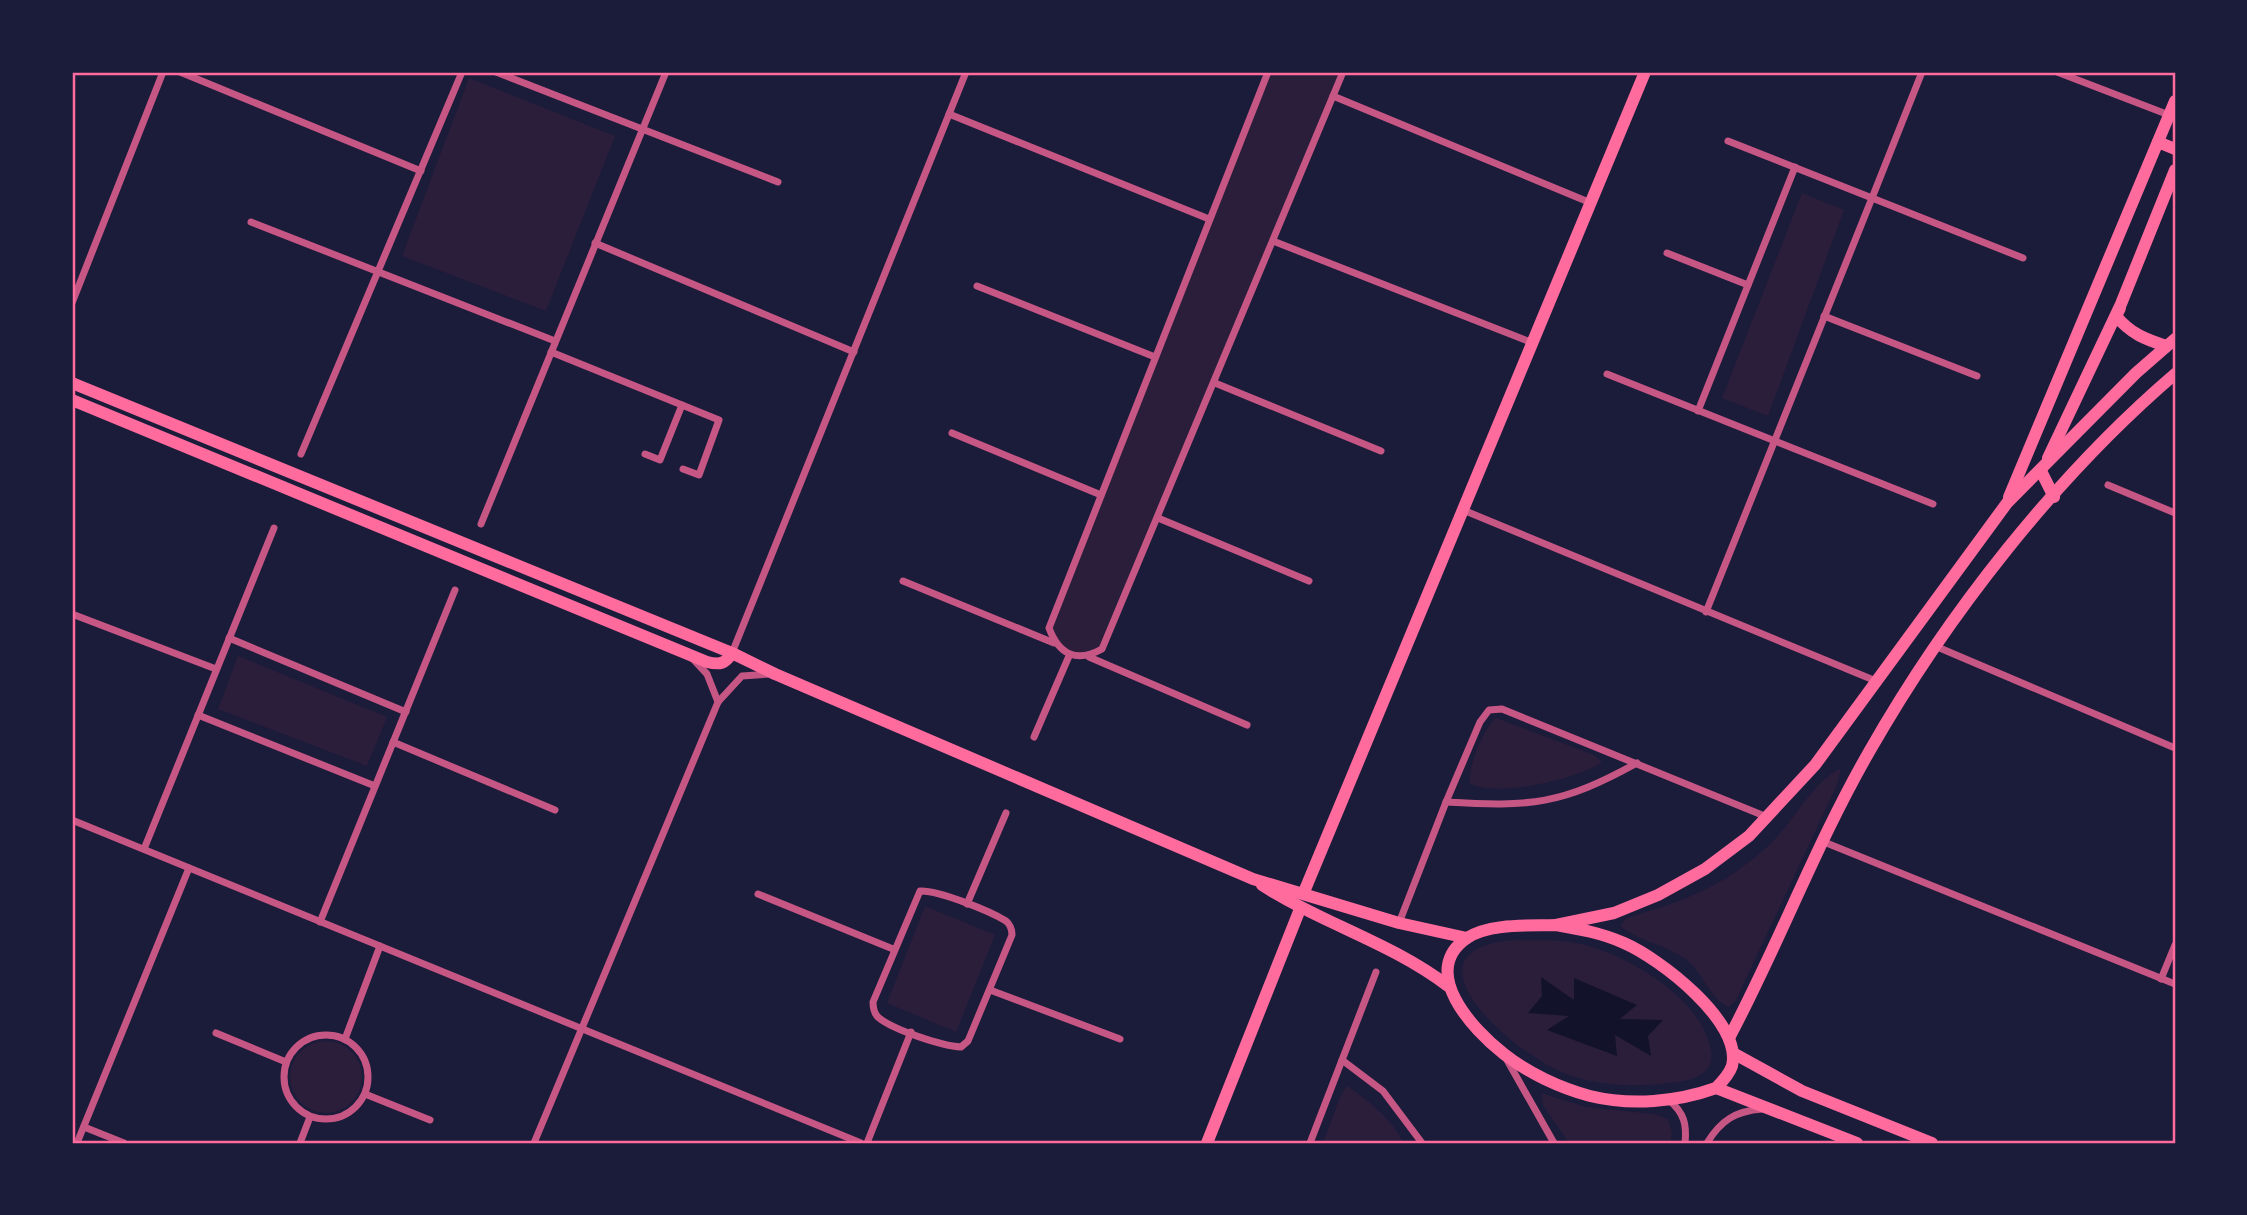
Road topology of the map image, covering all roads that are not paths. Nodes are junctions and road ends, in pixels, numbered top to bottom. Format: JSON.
{"nodes":[{"id":1,"x":163,"y":72,"type":"edge"},
{"id":2,"x":180,"y":72,"type":"edge"},
{"id":3,"x":462,"y":72,"type":"edge"},
{"id":4,"x":496,"y":72,"type":"edge"},
{"id":5,"x":666,"y":72,"type":"edge"},
{"id":6,"x":966,"y":72,"type":"edge"},
{"id":7,"x":1268,"y":72,"type":"edge"},
{"id":8,"x":1343,"y":72,"type":"edge"},
{"id":9,"x":1645,"y":72,"type":"edge"},
{"id":10,"x":1922,"y":72,"type":"edge"},
{"id":11,"x":2057,"y":72,"type":"edge"},
{"id":12,"x":1333,"y":96,"type":"junction"},
{"id":13,"x":2175,"y":101,"type":"edge"},
{"id":14,"x":949,"y":114,"type":"junction"},
{"id":15,"x":2172,"y":116,"type":"edge"},
{"id":16,"x":642,"y":127,"type":"junction"},
{"id":17,"x":1728,"y":141,"type":"dead end"},
{"id":18,"x":2158,"y":142,"type":"junction"},
{"id":19,"x":2175,"y":149,"type":"edge"},
{"id":20,"x":1795,"y":167,"type":"junction"},
{"id":21,"x":2175,"y":170,"type":"edge"},
{"id":22,"x":421,"y":171,"type":"junction"},
{"id":23,"x":778,"y":182,"type":"dead end"},
{"id":24,"x":1872,"y":198,"type":"junction"},
{"id":25,"x":1591,"y":203,"type":"junction"},
{"id":26,"x":1209,"y":219,"type":"junction"},
{"id":27,"x":251,"y":222,"type":"dead end"},
{"id":28,"x":1273,"y":241,"type":"junction"},
{"id":29,"x":595,"y":243,"type":"junction"},
{"id":30,"x":1667,"y":253,"type":"dead end"},
{"id":31,"x":2023,"y":258,"type":"dead end"},
{"id":32,"x":380,"y":271,"type":"junction"},
{"id":33,"x":1748,"y":285,"type":"junction"},
{"id":34,"x":978,"y":286,"type":"dead end"},
{"id":35,"x":72,"y":303,"type":"edge"},
{"id":36,"x":2121,"y":304,"type":"junction"},
{"id":37,"x":1825,"y":316,"type":"junction"},
{"id":38,"x":555,"y":341,"type":"junction"},
{"id":39,"x":1533,"y":343,"type":"junction"},
{"id":40,"x":2171,"y":343,"type":"edge"},
{"id":41,"x":551,"y":352,"type":"junction"},
{"id":42,"x":855,"y":352,"type":"junction"},
{"id":43,"x":1155,"y":357,"type":"junction"},
{"id":44,"x":1607,"y":374,"type":"dead end"},
{"id":45,"x":2175,"y":374,"type":"edge"},
{"id":46,"x":1977,"y":376,"type":"dead end"},
{"id":47,"x":72,"y":383,"type":"edge"},
{"id":48,"x":1215,"y":383,"type":"junction"},
{"id":49,"x":72,"y":400,"type":"edge"},
{"id":50,"x":682,"y":405,"type":"junction"},
{"id":51,"x":1698,"y":411,"type":"junction"},
{"id":52,"x":952,"y":433,"type":"dead end"},
{"id":53,"x":1774,"y":441,"type":"junction"},
{"id":54,"x":1381,"y":451,"type":"dead end"},
{"id":55,"x":301,"y":454,"type":"dead end"},
{"id":56,"x":645,"y":454,"type":"dead end"},
{"id":57,"x":683,"y":469,"type":"dead end"},
{"id":58,"x":2041,"y":471,"type":"junction"},
{"id":59,"x":2108,"y":485,"type":"dead end"},
{"id":60,"x":1101,"y":495,"type":"junction"},
{"id":61,"x":2054,"y":497,"type":"junction"},
{"id":62,"x":2007,"y":503,"type":"junction"},
{"id":63,"x":1933,"y":504,"type":"dead end"},
{"id":64,"x":1463,"y":510,"type":"junction"},
{"id":65,"x":2175,"y":513,"type":"edge"},
{"id":66,"x":1158,"y":518,"type":"junction"},
{"id":67,"x":481,"y":524,"type":"dead end"},
{"id":68,"x":274,"y":528,"type":"dead end"},
{"id":69,"x":1309,"y":580,"type":"dead end"},
{"id":70,"x":902,"y":581,"type":"dead end"},
{"id":71,"x":455,"y":590,"type":"dead end"},
{"id":72,"x":1706,"y":611,"type":"junction"},
{"id":73,"x":72,"y":614,"type":"edge"},
{"id":74,"x":229,"y":638,"type":"junction"},
{"id":75,"x":1055,"y":643,"type":"junction"},
{"id":76,"x":1934,"y":645,"type":"junction"},
{"id":77,"x":733,"y":653,"type":"junction"},
{"id":78,"x":688,"y":654,"type":"junction"},
{"id":79,"x":1069,"y":656,"type":"junction"},
{"id":80,"x":1089,"y":657,"type":"junction"},
{"id":81,"x":216,"y":669,"type":"junction"},
{"id":82,"x":775,"y":674,"type":"junction"},
{"id":83,"x":1876,"y":681,"type":"junction"},
{"id":84,"x":718,"y":702,"type":"junction"},
{"id":85,"x":406,"y":712,"type":"junction"},
{"id":86,"x":198,"y":715,"type":"junction"},
{"id":87,"x":1247,"y":725,"type":"dead end"},
{"id":88,"x":1034,"y":737,"type":"dead end"},
{"id":89,"x":393,"y":742,"type":"junction"},
{"id":90,"x":2175,"y":748,"type":"edge"},
{"id":91,"x":1637,"y":763,"type":"junction"},
{"id":92,"x":375,"y":786,"type":"junction"},
{"id":93,"x":1446,"y":802,"type":"junction"},
{"id":94,"x":555,"y":810,"type":"dead end"},
{"id":95,"x":1006,"y":813,"type":"dead end"},
{"id":96,"x":1767,"y":817,"type":"junction"},
{"id":97,"x":72,"y":820,"type":"edge"},
{"id":98,"x":1824,"y":842,"type":"junction"},
{"id":99,"x":144,"y":849,"type":"junction"},
{"id":100,"x":189,"y":868,"type":"junction"},
{"id":101,"x":1253,"y":879,"type":"junction"},
{"id":102,"x":1304,"y":892,"type":"junction"},
{"id":103,"x":758,"y":894,"type":"dead end"},
{"id":104,"x":967,"y":904,"type":"junction"},
{"id":105,"x":1300,"y":909,"type":"junction"},
{"id":106,"x":320,"y":922,"type":"junction"},
{"id":107,"x":1399,"y":923,"type":"junction"},
{"id":108,"x":1556,"y":925,"type":"junction"},
{"id":109,"x":1468,"y":938,"type":"junction"},
{"id":110,"x":380,"y":946,"type":"junction"},
{"id":111,"x":2175,"y":946,"type":"edge"},
{"id":112,"x":893,"y":949,"type":"junction"},
{"id":113,"x":1377,"y":972,"type":"dead end"},
{"id":114,"x":2161,"y":979,"type":"junction"},
{"id":115,"x":2175,"y":984,"type":"edge"},
{"id":116,"x":1448,"y":986,"type":"junction"},
{"id":117,"x":990,"y":990,"type":"junction"},
{"id":118,"x":581,"y":1029,"type":"junction"},
{"id":119,"x":911,"y":1032,"type":"junction"},
{"id":120,"x":216,"y":1033,"type":"dead end"},
{"id":121,"x":1730,"y":1038,"type":"junction"},
{"id":122,"x":345,"y":1039,"type":"junction"},
{"id":123,"x":1120,"y":1039,"type":"dead end"},
{"id":124,"x":1503,"y":1053,"type":"junction"},
{"id":125,"x":1732,"y":1053,"type":"junction"},
{"id":126,"x":1342,"y":1060,"type":"junction"},
{"id":127,"x":286,"y":1062,"type":"junction"},
{"id":128,"x":1716,"y":1088,"type":"junction"},
{"id":129,"x":365,"y":1094,"type":"junction"},
{"id":130,"x":1669,"y":1100,"type":"junction"},
{"id":131,"x":1769,"y":1109,"type":"junction"},
{"id":132,"x":310,"y":1116,"type":"junction"},
{"id":133,"x":430,"y":1121,"type":"dead end"},
{"id":134,"x":83,"y":1127,"type":"junction"},
{"id":135,"x":77,"y":1143,"type":"edge"},
{"id":136,"x":124,"y":1143,"type":"edge"},
{"id":137,"x":300,"y":1143,"type":"edge"},
{"id":138,"x":534,"y":1143,"type":"edge"},
{"id":139,"x":861,"y":1143,"type":"edge"},
{"id":140,"x":867,"y":1143,"type":"edge"},
{"id":141,"x":1207,"y":1143,"type":"edge"},
{"id":142,"x":1310,"y":1143,"type":"edge"},
{"id":143,"x":1422,"y":1143,"type":"edge"},
{"id":144,"x":1555,"y":1143,"type":"edge"},
{"id":145,"x":1685,"y":1143,"type":"edge"},
{"id":146,"x":1707,"y":1143,"type":"edge"},
{"id":147,"x":1857,"y":1143,"type":"edge"},
{"id":148,"x":1932,"y":1143,"type":"edge"}],
"edges":[{"from":1,"to":35,"type":"street"},
{"from":2,"to":22,"type":"street"},
{"from":3,"to":22,"type":"street"},
{"from":4,"to":16,"type":"street"},
{"from":5,"to":16,"type":"street"},
{"from":6,"to":14,"type":"street"},
{"from":7,"to":26,"type":"street"},
{"from":8,"to":12,"type":"street"},
{"from":9,"to":25,"type":"main road"},
{"from":10,"to":24,"type":"street"},
{"from":11,"to":15,"type":"street"},
{"from":12,"to":25,"type":"street"},
{"from":12,"to":28,"type":"street"},
{"from":13,"to":15,"type":"main road"},
{"from":14,"to":26,"type":"street"},
{"from":14,"to":42,"type":"street"},
{"from":15,"to":18,"type":"main road"},
{"from":16,"to":23,"type":"street"},
{"from":16,"to":29,"type":"street"},
{"from":17,"to":20,"type":"street"},
{"from":18,"to":19,"type":"main road"},
{"from":18,"to":62,"type":"main road"},
{"from":20,"to":24,"type":"street"},
{"from":20,"to":33,"type":"street"},
{"from":21,"to":36,"type":"main road"},
{"from":22,"to":32,"type":"street"},
{"from":24,"to":31,"type":"street"},
{"from":24,"to":37,"type":"street"},
{"from":25,"to":39,"type":"main road"},
{"from":26,"to":43,"type":"street"},
{"from":27,"to":32,"type":"street"},
{"from":28,"to":39,"type":"street"},
{"from":28,"to":48,"type":"street"},
{"from":29,"to":38,"type":"street"},
{"from":29,"to":42,"type":"street"},
{"from":30,"to":33,"type":"street"},
{"from":32,"to":38,"type":"street"},
{"from":32,"to":55,"type":"street"},
{"from":33,"to":51,"type":"street"},
{"from":34,"to":43,"type":"street"},
{"from":36,"to":40,"type":"main road"},
{"from":36,"to":58,"type":"main road"},
{"from":37,"to":46,"type":"street"},
{"from":37,"to":53,"type":"street"},
{"from":38,"to":41,"type":"street"},
{"from":39,"to":64,"type":"main road"},
{"from":40,"to":58,"type":"main road"},
{"from":41,"to":50,"type":"street"},
{"from":41,"to":67,"type":"street"},
{"from":42,"to":77,"type":"street"},
{"from":43,"to":60,"type":"street"},
{"from":44,"to":51,"type":"street"},
{"from":45,"to":61,"type":"main road"},
{"from":47,"to":77,"type":"main road"},
{"from":48,"to":54,"type":"street"},
{"from":48,"to":66,"type":"street"},
{"from":49,"to":78,"type":"main road"},
{"from":50,"to":56,"type":"street"},
{"from":50,"to":57,"type":"street"},
{"from":51,"to":53,"type":"street"},
{"from":52,"to":60,"type":"street"},
{"from":53,"to":63,"type":"street"},
{"from":53,"to":72,"type":"street"},
{"from":58,"to":61,"type":"main road"},
{"from":58,"to":62,"type":"main road"},
{"from":59,"to":65,"type":"street"},
{"from":60,"to":75,"type":"street"},
{"from":61,"to":76,"type":"main road"},
{"from":62,"to":83,"type":"main road"},
{"from":64,"to":72,"type":"street"},
{"from":64,"to":102,"type":"main road"},
{"from":66,"to":69,"type":"street"},
{"from":66,"to":80,"type":"street"},
{"from":68,"to":74,"type":"street"},
{"from":70,"to":75,"type":"street"},
{"from":71,"to":85,"type":"street"},
{"from":72,"to":83,"type":"street"},
{"from":73,"to":81,"type":"street"},
{"from":74,"to":81,"type":"street"},
{"from":74,"to":85,"type":"street"},
{"from":75,"to":79,"type":"street"},
{"from":76,"to":90,"type":"street"},
{"from":76,"to":98,"type":"main road"},
{"from":77,"to":78,"type":"main road"},
{"from":77,"to":82,"type":"main road"},
{"from":78,"to":84,"type":"street"},
{"from":79,"to":80,"type":"street"},
{"from":79,"to":88,"type":"street"},
{"from":80,"to":87,"type":"street"},
{"from":81,"to":86,"type":"street"},
{"from":82,"to":84,"type":"street"},
{"from":82,"to":101,"type":"main road"},
{"from":83,"to":96,"type":"main road"},
{"from":84,"to":118,"type":"street"},
{"from":85,"to":89,"type":"street"},
{"from":86,"to":92,"type":"street"},
{"from":86,"to":99,"type":"street"},
{"from":89,"to":92,"type":"street"},
{"from":89,"to":94,"type":"street"},
{"from":91,"to":93,"type":"street"},
{"from":91,"to":93,"type":"street"},
{"from":91,"to":96,"type":"street"},
{"from":92,"to":106,"type":"street"},
{"from":93,"to":107,"type":"street"},
{"from":95,"to":104,"type":"street"},
{"from":96,"to":108,"type":"main road"},
{"from":97,"to":99,"type":"street"},
{"from":98,"to":114,"type":"street"},
{"from":98,"to":121,"type":"main road"},
{"from":99,"to":100,"type":"street"},
{"from":100,"to":106,"type":"street"},
{"from":100,"to":134,"type":"street"},
{"from":101,"to":102,"type":"main road"},
{"from":101,"to":105,"type":"main road"},
{"from":102,"to":107,"type":"main road"},
{"from":103,"to":112,"type":"street"},
{"from":104,"to":112,"type":"street"},
{"from":104,"to":117,"type":"street"},
{"from":105,"to":116,"type":"main road"},
{"from":105,"to":141,"type":"main road"},
{"from":106,"to":110,"type":"street"},
{"from":107,"to":109,"type":"main road"},
{"from":108,"to":109,"type":"main road"},
{"from":108,"to":121,"type":"main road"},
{"from":109,"to":116,"type":"main road"},
{"from":110,"to":118,"type":"street"},
{"from":110,"to":122,"type":"street"},
{"from":111,"to":114,"type":"street"},
{"from":112,"to":119,"type":"street"},
{"from":113,"to":126,"type":"street"},
{"from":114,"to":115,"type":"street"},
{"from":116,"to":124,"type":"main road"},
{"from":117,"to":119,"type":"street"},
{"from":117,"to":123,"type":"street"},
{"from":118,"to":138,"type":"street"},
{"from":118,"to":139,"type":"street"},
{"from":119,"to":140,"type":"street"},
{"from":120,"to":127,"type":"street"},
{"from":121,"to":125,"type":"main road"},
{"from":122,"to":127,"type":"street"},
{"from":122,"to":129,"type":"street"},
{"from":124,"to":130,"type":"main road"},
{"from":124,"to":144,"type":"street"},
{"from":125,"to":128,"type":"main road"},
{"from":125,"to":148,"type":"main road"},
{"from":126,"to":142,"type":"street"},
{"from":126,"to":143,"type":"street"},
{"from":127,"to":132,"type":"street"},
{"from":128,"to":130,"type":"main road"},
{"from":128,"to":131,"type":"main road"},
{"from":129,"to":132,"type":"street"},
{"from":129,"to":133,"type":"street"},
{"from":130,"to":145,"type":"street"},
{"from":131,"to":146,"type":"street"},
{"from":131,"to":147,"type":"main road"},
{"from":132,"to":137,"type":"street"},
{"from":134,"to":135,"type":"street"},
{"from":134,"to":136,"type":"street"}]}
